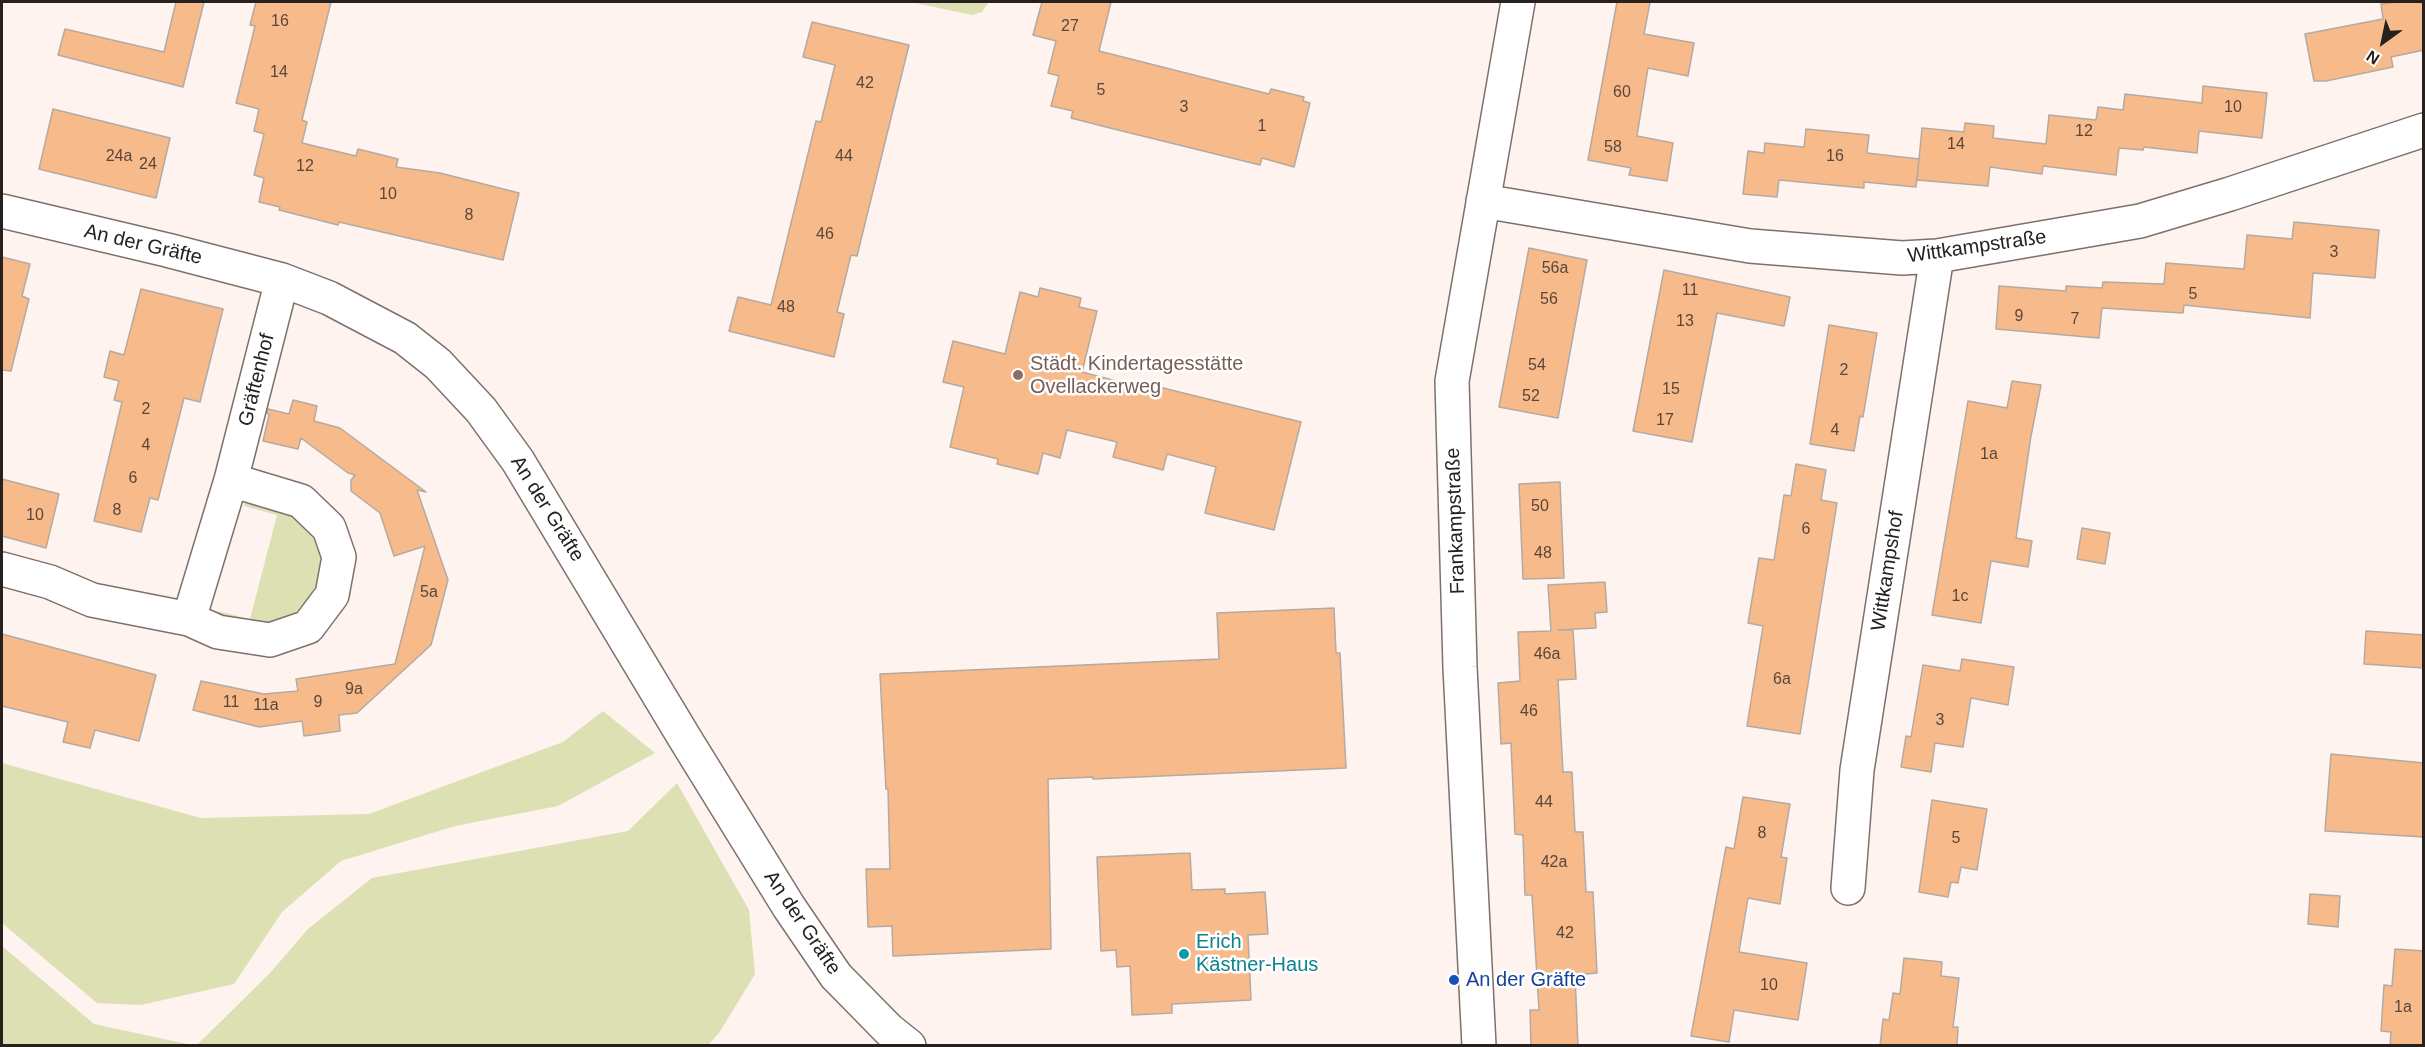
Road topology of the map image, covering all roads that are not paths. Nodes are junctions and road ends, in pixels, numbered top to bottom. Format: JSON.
{"nodes":[{"id":1,"x":1518,"y":2,"type":"edge"},
{"id":2,"x":2424,"y":130,"type":"edge"},
{"id":3,"x":1483,"y":201,"type":"junction"},
{"id":4,"x":2,"y":211,"type":"edge"},
{"id":5,"x":1937,"y":256,"type":"junction"},
{"id":6,"x":282,"y":280,"type":"junction"},
{"id":7,"x":231,"y":480,"type":"junction"},
{"id":8,"x":2,"y":569,"type":"edge"},
{"id":9,"x":189,"y":620,"type":"junction"},
{"id":10,"x":1848,"y":888,"type":"dead end"},
{"id":11,"x":909,"y":1046,"type":"edge"},
{"id":12,"x":1479,"y":1046,"type":"edge"}],
"edges":[{"from":1,"to":3,"type":"street","name":"Frankampstraße"},
{"from":2,"to":5,"type":"street","name":"Wittkampstraße"},
{"from":3,"to":5,"type":"street","name":"Wittkampstraße"},
{"from":3,"to":12,"type":"street","name":"Frankampstraße"},
{"from":4,"to":6,"type":"street","name":"An der Gräfte"},
{"from":5,"to":10,"type":"street","name":"Wittkampshof"},
{"from":6,"to":7,"type":"street","name":"Gräftenhof"},
{"from":6,"to":11,"type":"street","name":"An der Gräfte"},
{"from":7,"to":9,"type":"street","name":"Gräftenhof"},
{"from":7,"to":9,"type":"street"},
{"from":8,"to":9,"type":"street"}]}
